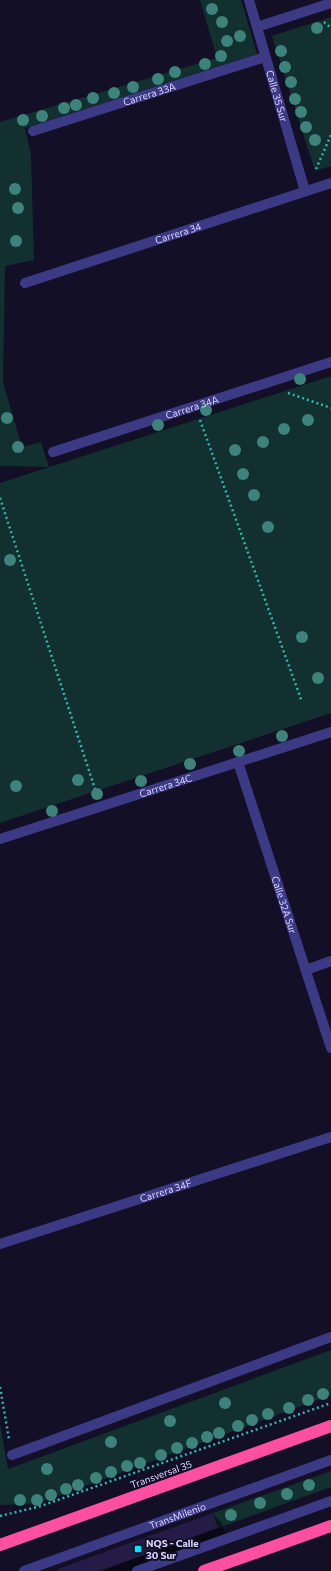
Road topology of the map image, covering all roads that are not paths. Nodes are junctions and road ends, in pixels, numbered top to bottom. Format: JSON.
{"nodes":[{"id":1,"x":249,"y":0,"type":"edge"},
{"id":2,"x":331,"y":4,"type":"edge"},
{"id":3,"x":257,"y":27,"type":"junction"},
{"id":4,"x":265,"y":57,"type":"junction"},
{"id":5,"x":33,"y":131,"type":"dead end"},
{"id":6,"x":331,"y":183,"type":"edge"},
{"id":7,"x":305,"y":191,"type":"junction"},
{"id":8,"x":25,"y":283,"type":"dead end"},
{"id":9,"x":331,"y":362,"type":"edge"},
{"id":10,"x":52,"y":452,"type":"dead end"},
{"id":11,"x":331,"y":732,"type":"edge"},
{"id":12,"x":238,"y":762,"type":"junction"},
{"id":13,"x":0,"y":839,"type":"edge"},
{"id":14,"x":331,"y":961,"type":"edge"},
{"id":15,"x":306,"y":970,"type":"junction"},
{"id":16,"x":331,"y":1048,"type":"edge"},
{"id":17,"x":331,"y":1137,"type":"edge"},
{"id":18,"x":0,"y":1244,"type":"edge"},
{"id":19,"x":331,"y":1337,"type":"edge"},
{"id":20,"x":331,"y":1426,"type":"edge"},
{"id":21,"x":12,"y":1456,"type":"road end"},
{"id":22,"x":331,"y":1460,"type":"edge"},
{"id":23,"x":331,"y":1501,"type":"edge"},
{"id":24,"x":331,"y":1526,"type":"edge"},
{"id":25,"x":0,"y":1545,"type":"edge"},
{"id":26,"x":24,"y":1571,"type":"edge"},
{"id":27,"x":137,"y":1571,"type":"edge"},
{"id":28,"x":204,"y":1571,"type":"edge"}],
"edges":[{"from":1,"to":3,"type":"street","name":"Calle 35 Sur"},
{"from":2,"to":3,"type":"street"},
{"from":3,"to":4,"type":"street","name":"Calle 35 Sur"},
{"from":4,"to":5,"type":"street","name":"Carrera 33A"},
{"from":4,"to":7,"type":"street","name":"Calle 35 Sur"},
{"from":6,"to":7,"type":"street","name":"Carrera 34"},
{"from":7,"to":8,"type":"street","name":"Carrera 34"},
{"from":9,"to":10,"type":"street","name":"Carrera 34A"},
{"from":11,"to":12,"type":"street","name":"Carrera 34C"},
{"from":12,"to":13,"type":"street","name":"Carrera 34C"},
{"from":12,"to":15,"type":"street","name":"Calle 32A Sur"},
{"from":14,"to":15,"type":"street"},
{"from":15,"to":16,"type":"street","name":"Calle 32A Sur"},
{"from":17,"to":18,"type":"street","name":"Carrera 34F"},
{"from":19,"to":21,"type":"street"},
{"from":20,"to":25,"type":"highway","name":"Transversal 35"},
{"from":22,"to":26,"type":"street","name":"TransMilenio"},
{"from":23,"to":27,"type":"street"},
{"from":24,"to":28,"type":"highway"}]}
